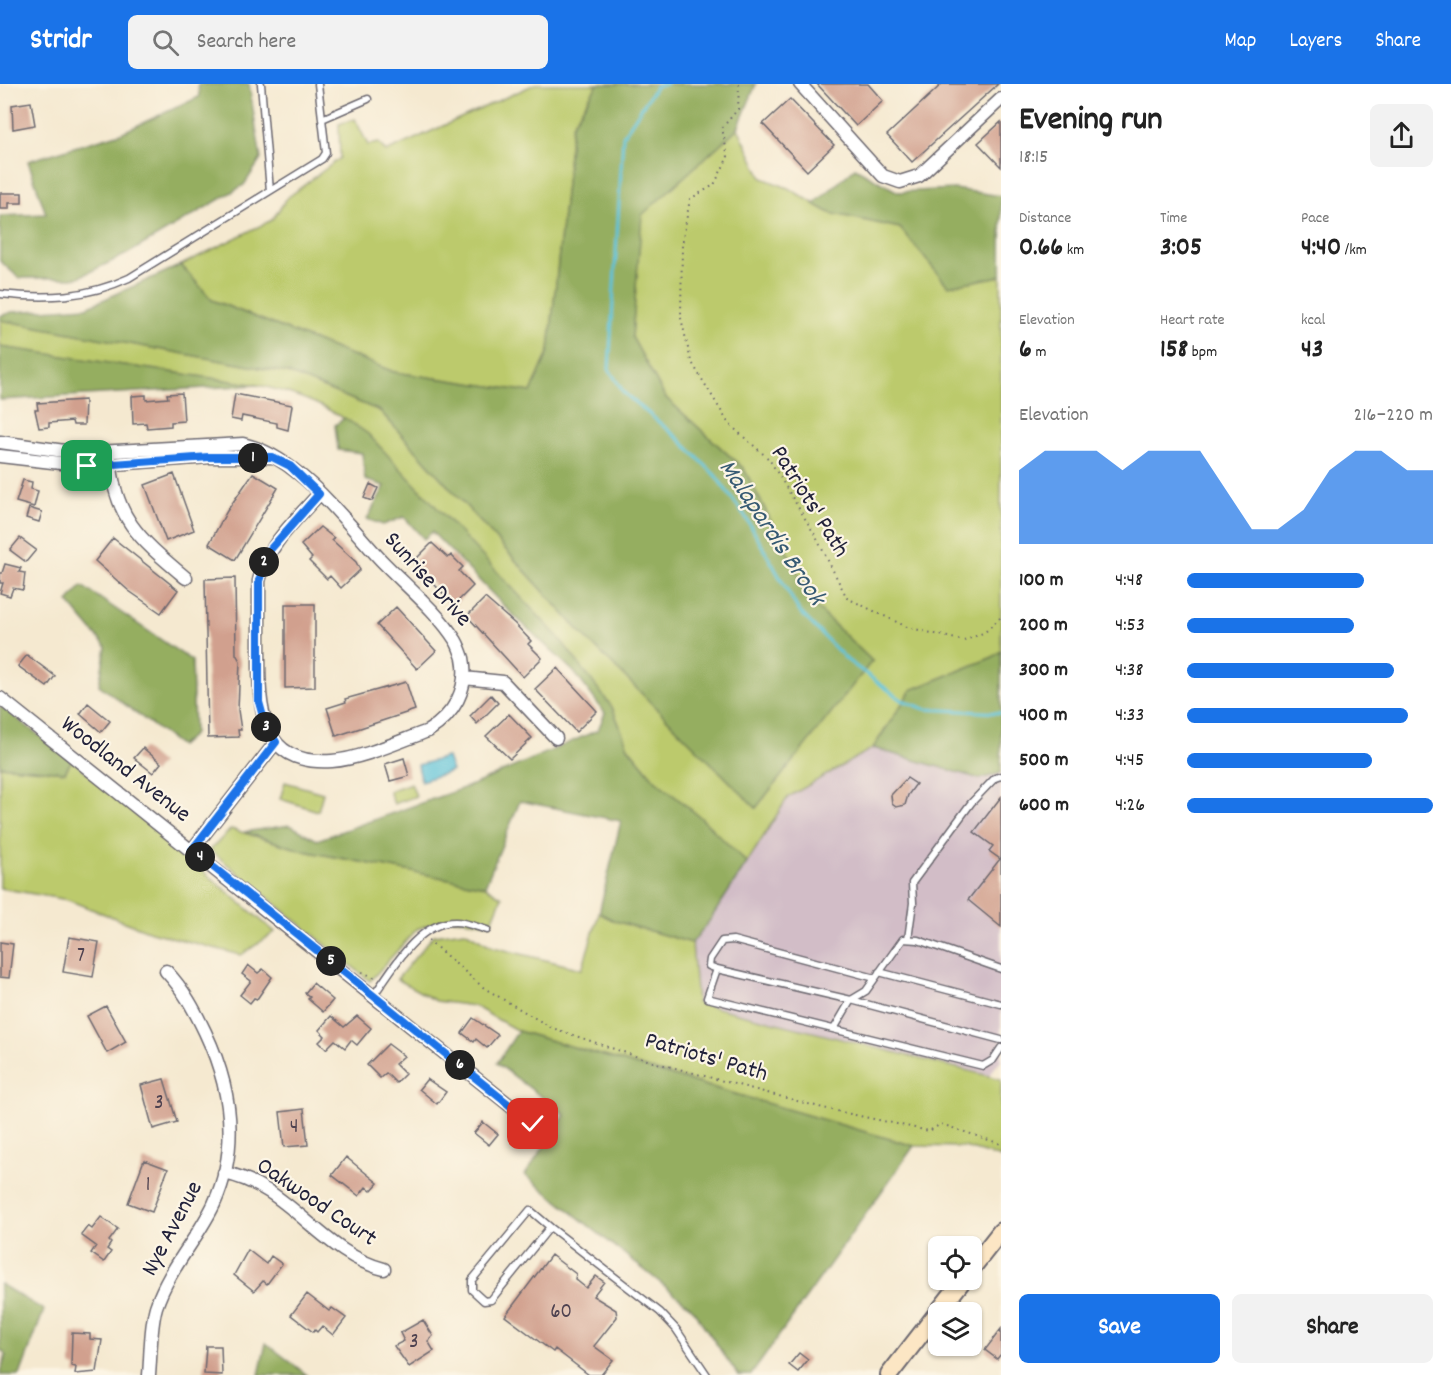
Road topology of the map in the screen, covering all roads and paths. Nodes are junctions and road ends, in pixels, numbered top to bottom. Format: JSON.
{"nodes":[{"id":1,"x":261,"y":84,"type":"edge"},
{"id":2,"x":318,"y":84,"type":"edge"},
{"id":3,"x":739,"y":84,"type":"edge"},
{"id":4,"x":800,"y":84,"type":"edge"},
{"id":5,"x":368,"y":99,"type":"dead end"},
{"id":6,"x":1001,"y":99,"type":"edge"},
{"id":7,"x":322,"y":119,"type":"junction"},
{"id":8,"x":270,"y":191,"type":"junction"},
{"id":9,"x":0,"y":294,"type":"edge"},
{"id":10,"x":0,"y":442,"type":"edge"},
{"id":11,"x":0,"y":456,"type":"edge"},
{"id":12,"x":110,"y":458,"type":"junction"},
{"id":13,"x":319,"y":494,"type":"junction"},
{"id":14,"x":186,"y":578,"type":"dead end"},
{"id":15,"x":1001,"y":617,"type":"edge"},
{"id":16,"x":464,"y":678,"type":"junction"},
{"id":17,"x":0,"y":698,"type":"edge"},
{"id":18,"x":556,"y":738,"type":"dead end"},
{"id":19,"x":276,"y":742,"type":"junction"},
{"id":20,"x":1001,"y":776,"type":"edge"},
{"id":21,"x":192,"y":850,"type":"junction"},
{"id":22,"x":487,"y":930,"type":"dead end"},
{"id":23,"x":426,"y":939,"type":"dead end"},
{"id":24,"x":908,"y":939,"type":"junction"},
{"id":25,"x":717,"y":969,"type":"junction"},
{"id":26,"x":1001,"y":969,"type":"edge"},
{"id":27,"x":166,"y":971,"type":"dead end"},
{"id":28,"x":877,"y":975,"type":"junction"},
{"id":29,"x":374,"y":995,"type":"junction"},
{"id":30,"x":851,"y":1000,"type":"junction"},
{"id":31,"x":1001,"y":1004,"type":"edge"},
{"id":32,"x":834,"y":1029,"type":"junction"},
{"id":33,"x":1001,"y":1040,"type":"edge"},
{"id":34,"x":1001,"y":1048,"type":"edge"},
{"id":35,"x":533,"y":1124,"type":"dead end"},
{"id":36,"x":1001,"y":1144,"type":"edge"},
{"id":37,"x":224,"y":1173,"type":"junction"},
{"id":38,"x":550,"y":1227,"type":"junction"},
{"id":39,"x":1001,"y":1231,"type":"edge"},
{"id":40,"x":982,"y":1255,"type":"edge"},
{"id":41,"x":384,"y":1269,"type":"dead end"},
{"id":42,"x":955,"y":1290,"type":"edge"},
{"id":43,"x":148,"y":1375,"type":"edge"},
{"id":44,"x":707,"y":1375,"type":"edge"},
{"id":45,"x":889,"y":1375,"type":"edge"}],
"edges":[{"from":1,"to":8,"type":"lane"},
{"from":2,"to":7,"type":"lane"},
{"from":3,"to":15,"type":"path","name":"Patriots' Path"},
{"from":4,"to":6,"type":"street"},
{"from":5,"to":7,"type":"lane"},
{"from":7,"to":8,"type":"lane"},
{"from":8,"to":9,"type":"lane"},
{"from":10,"to":12,"type":"street","name":"Sunrise Drive"},
{"from":11,"to":12,"type":"street","name":"Sunrise Drive"},
{"from":12,"to":13,"type":"street","name":"Sunrise Drive"},
{"from":12,"to":14,"type":"street"},
{"from":13,"to":16,"type":"street","name":"Sunrise Drive"},
{"from":13,"to":19,"type":"street"},
{"from":16,"to":18,"type":"street"},
{"from":16,"to":19,"type":"street","name":"Sunrise Drive"},
{"from":17,"to":21,"type":"street","name":"Woodland Avenue"},
{"from":19,"to":21,"type":"street"},
{"from":20,"to":24,"type":"lane"},
{"from":21,"to":29,"type":"street","name":"Woodland Avenue"},
{"from":22,"to":29,"type":"lane"},
{"from":23,"to":36,"type":"path","name":"Patriots' Path"},
{"from":24,"to":26,"type":"lane"},
{"from":24,"to":28,"type":"lane"},
{"from":25,"to":28,"type":"lane"},
{"from":25,"to":30,"type":"lane"},
{"from":25,"to":32,"type":"lane"},
{"from":27,"to":37,"type":"street","name":"Nye Avenue"},
{"from":28,"to":30,"type":"lane"},
{"from":28,"to":31,"type":"lane"},
{"from":29,"to":35,"type":"street","name":"Woodland Avenue"},
{"from":30,"to":32,"type":"lane"},
{"from":30,"to":33,"type":"lane"},
{"from":32,"to":34,"type":"lane"},
{"from":37,"to":41,"type":"street","name":"Oakwood Court"},
{"from":37,"to":43,"type":"street","name":"Nye Avenue"},
{"from":38,"to":38,"type":"lane"},
{"from":38,"to":44,"type":"lane"},
{"from":39,"to":40,"type":"street"},
{"from":42,"to":45,"type":"street"}]}
